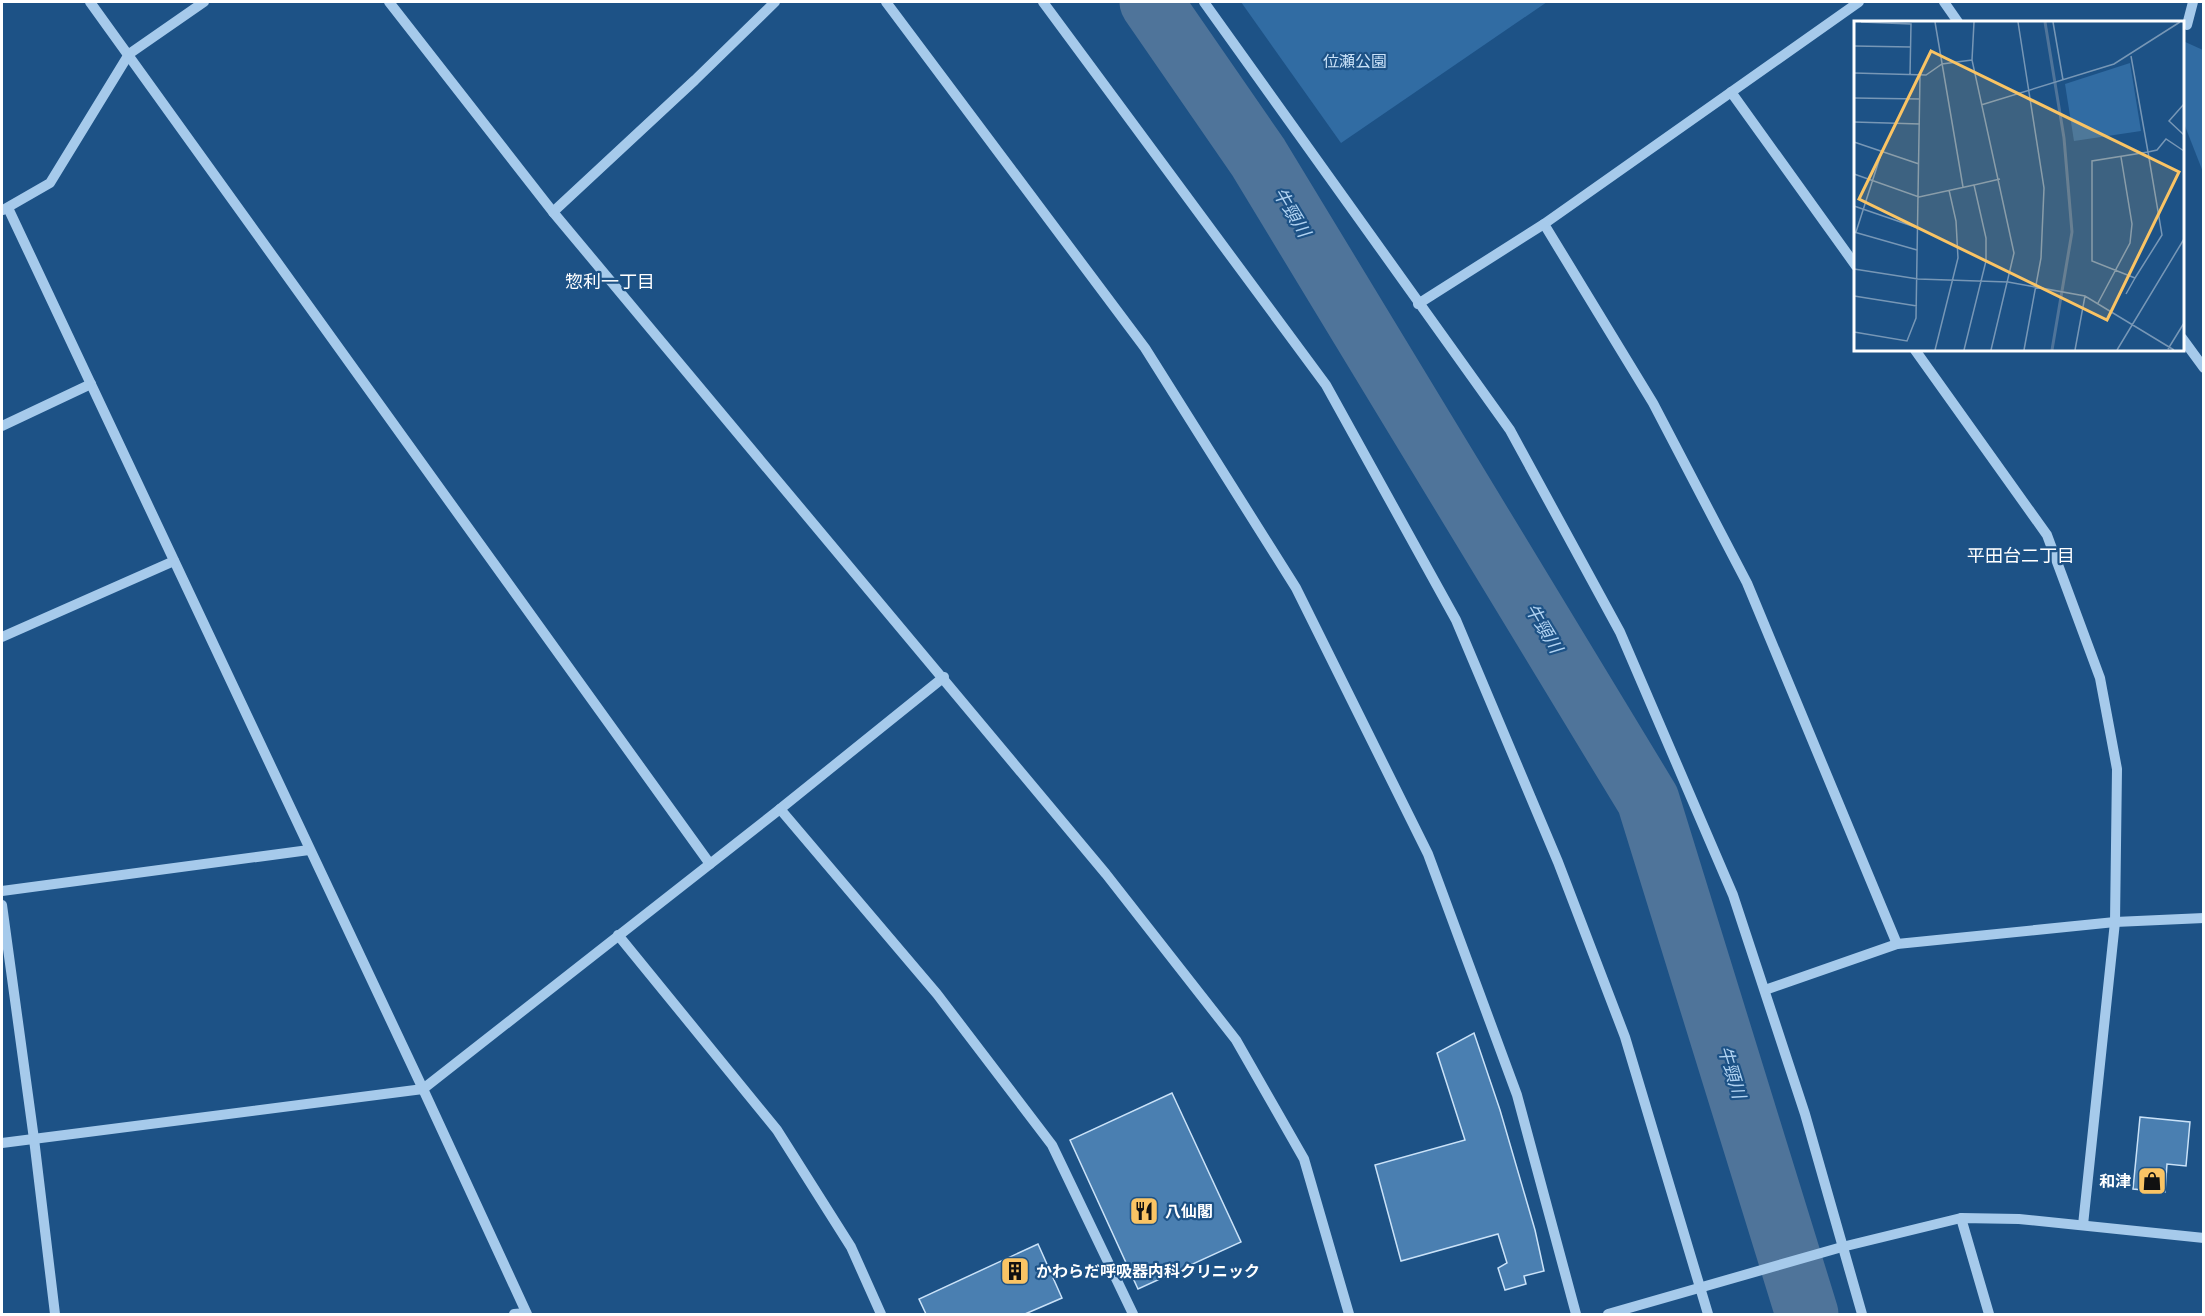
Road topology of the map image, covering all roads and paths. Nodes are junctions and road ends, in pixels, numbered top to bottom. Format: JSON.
{"nodes":[{"id":1,"x":90,"y":2,"type":"edge"},
{"id":2,"x":204,"y":2,"type":"edge"},
{"id":3,"x":389,"y":2,"type":"edge"},
{"id":4,"x":775,"y":2,"type":"edge"},
{"id":5,"x":886,"y":2,"type":"edge"},
{"id":6,"x":1043,"y":2,"type":"edge"},
{"id":7,"x":1204,"y":2,"type":"edge"},
{"id":8,"x":1859,"y":2,"type":"edge"},
{"id":9,"x":1944,"y":2,"type":"edge"},
{"id":10,"x":2193,"y":2,"type":"edge"},
{"id":11,"x":1957,"y":21,"type":"edge"},
{"id":12,"x":2187,"y":25,"type":"dead end"},
{"id":13,"x":129,"y":54,"type":"junction"},
{"id":14,"x":1731,"y":92,"type":"junction"},
{"id":15,"x":4,"y":209,"type":"edge"},
{"id":16,"x":553,"y":212,"type":"junction"},
{"id":17,"x":1544,"y":225,"type":"junction"},
{"id":18,"x":1854,"y":263,"type":"edge"},
{"id":19,"x":1418,"y":304,"type":"junction"},
{"id":20,"x":2184,"y":341,"type":"edge"},
{"id":21,"x":1916,"y":351,"type":"edge"},
{"id":22,"x":2204,"y":368,"type":"edge"},
{"id":23,"x":91,"y":384,"type":"junction"},
{"id":24,"x":2,"y":426,"type":"edge"},
{"id":25,"x":174,"y":561,"type":"junction"},
{"id":26,"x":2,"y":638,"type":"edge"},
{"id":27,"x":944,"y":677,"type":"junction"},
{"id":28,"x":780,"y":809,"type":"junction"},
{"id":29,"x":309,"y":850,"type":"junction"},
{"id":30,"x":710,"y":864,"type":"junction"},
{"id":31,"x":2,"y":891,"type":"edge"},
{"id":32,"x":2,"y":905,"type":"edge"},
{"id":33,"x":2204,"y":918,"type":"edge"},
{"id":34,"x":2115,"y":922,"type":"junction"},
{"id":35,"x":618,"y":935,"type":"junction"},
{"id":36,"x":1897,"y":944,"type":"junction"},
{"id":37,"x":1765,"y":990,"type":"junction"},
{"id":38,"x":423,"y":1089,"type":"junction"},
{"id":39,"x":34,"y":1139,"type":"junction"},
{"id":40,"x":2,"y":1143,"type":"edge"},
{"id":41,"x":1960,"y":1218,"type":"junction"},
{"id":42,"x":2083,"y":1225,"type":"junction"},
{"id":43,"x":2204,"y":1238,"type":"edge"},
{"id":44,"x":1842,"y":1247,"type":"junction"},
{"id":45,"x":1700,"y":1287,"type":"junction"},
{"id":46,"x":55,"y":1314,"type":"edge"},
{"id":47,"x":514,"y":1314,"type":"edge"},
{"id":48,"x":526,"y":1314,"type":"edge"},
{"id":49,"x":881,"y":1314,"type":"edge"},
{"id":50,"x":1133,"y":1314,"type":"edge"},
{"id":51,"x":1348,"y":1314,"type":"edge"},
{"id":52,"x":1576,"y":1314,"type":"edge"},
{"id":53,"x":1608,"y":1314,"type":"edge"},
{"id":54,"x":1708,"y":1314,"type":"edge"},
{"id":55,"x":1862,"y":1314,"type":"edge"},
{"id":56,"x":1989,"y":1314,"type":"edge"}],
"edges":[{"from":1,"to":13,"type":"street"},
{"from":2,"to":13,"type":"street"},
{"from":3,"to":16,"type":"street"},
{"from":4,"to":16,"type":"street"},
{"from":5,"to":52,"type":"street"},
{"from":6,"to":45,"type":"street"},
{"from":7,"to":19,"type":"street"},
{"from":8,"to":14,"type":"street"},
{"from":9,"to":11,"type":"street"},
{"from":10,"to":12,"type":"street"},
{"from":13,"to":15,"type":"street"},
{"from":13,"to":30,"type":"street"},
{"from":14,"to":17,"type":"street"},
{"from":14,"to":18,"type":"street"},
{"from":15,"to":23,"type":"street"},
{"from":16,"to":27,"type":"street"},
{"from":17,"to":19,"type":"street"},
{"from":17,"to":36,"type":"street"},
{"from":19,"to":37,"type":"street"},
{"from":20,"to":22,"type":"street"},
{"from":21,"to":34,"type":"street"},
{"from":23,"to":24,"type":"street"},
{"from":23,"to":25,"type":"street"},
{"from":25,"to":26,"type":"street"},
{"from":25,"to":29,"type":"street"},
{"from":27,"to":28,"type":"street"},
{"from":27,"to":51,"type":"street"},
{"from":28,"to":30,"type":"street"},
{"from":28,"to":50,"type":"street"},
{"from":29,"to":31,"type":"street"},
{"from":29,"to":38,"type":"street"},
{"from":30,"to":35,"type":"street"},
{"from":32,"to":39,"type":"street"},
{"from":33,"to":34,"type":"street"},
{"from":34,"to":36,"type":"street"},
{"from":34,"to":42,"type":"street"},
{"from":35,"to":38,"type":"street"},
{"from":35,"to":49,"type":"street"},
{"from":36,"to":37,"type":"street"},
{"from":37,"to":44,"type":"street"},
{"from":38,"to":39,"type":"street"},
{"from":38,"to":48,"type":"street"},
{"from":39,"to":40,"type":"street"},
{"from":39,"to":46,"type":"street"},
{"from":41,"to":42,"type":"street"},
{"from":41,"to":44,"type":"street"},
{"from":41,"to":56,"type":"street"},
{"from":42,"to":43,"type":"street"},
{"from":44,"to":45,"type":"street"},
{"from":44,"to":55,"type":"street"},
{"from":45,"to":53,"type":"street"},
{"from":45,"to":54,"type":"street"},
{"from":47,"to":48,"type":"street"}]}
